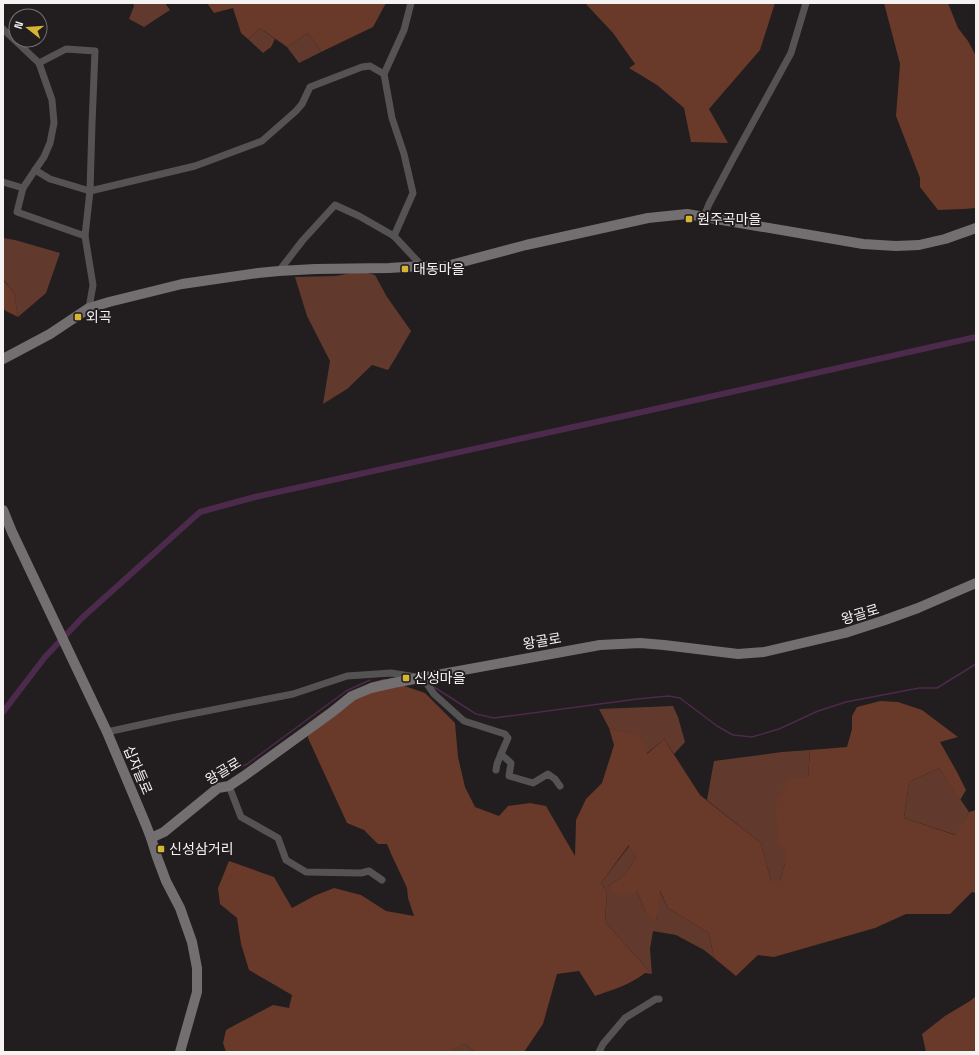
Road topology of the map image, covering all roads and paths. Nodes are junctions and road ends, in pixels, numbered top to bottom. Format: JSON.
{"nodes":[{"id":1,"x":411,"y":3,"type":"edge"},
{"id":2,"x":806,"y":3,"type":"edge"},
{"id":3,"x":3,"y":29,"type":"edge"},
{"id":4,"x":39,"y":63,"type":"junction"},
{"id":5,"x":384,"y":74,"type":"junction"},
{"id":6,"x":35,"y":170,"type":"junction"},
{"id":7,"x":3,"y":182,"type":"edge"},
{"id":8,"x":23,"y":188,"type":"junction"},
{"id":9,"x":90,"y":191,"type":"junction"},
{"id":10,"x":704,"y":216,"type":"junction"},
{"id":11,"x":976,"y":228,"type":"edge"},
{"id":12,"x":85,"y":236,"type":"junction"},
{"id":13,"x":394,"y":236,"type":"junction"},
{"id":14,"x":422,"y":266,"type":"junction"},
{"id":15,"x":279,"y":271,"type":"junction"},
{"id":16,"x":89,"y":308,"type":"junction"},
{"id":17,"x":3,"y":359,"type":"edge"},
{"id":18,"x":3,"y":510,"type":"edge"},
{"id":19,"x":976,"y":583,"type":"edge"},
{"id":20,"x":423,"y":678,"type":"junction"},
{"id":21,"x":107,"y":732,"type":"junction"},
{"id":22,"x":501,"y":754,"type":"junction"},
{"id":23,"x":496,"y":770,"type":"dead end"},
{"id":24,"x":229,"y":786,"type":"junction"},
{"id":25,"x":560,"y":786,"type":"dead end"},
{"id":26,"x":151,"y":838,"type":"junction"},
{"id":27,"x":382,"y":880,"type":"dead end"},
{"id":28,"x":659,"y":999,"type":"dead end"},
{"id":29,"x":180,"y":1052,"type":"edge"},
{"id":30,"x":599,"y":1052,"type":"edge"}],
"edges":[{"from":1,"to":5,"type":"street"},
{"from":2,"to":10,"type":"street"},
{"from":3,"to":4,"type":"street"},
{"from":4,"to":6,"type":"street"},
{"from":4,"to":9,"type":"street"},
{"from":5,"to":9,"type":"street"},
{"from":5,"to":13,"type":"street"},
{"from":6,"to":8,"type":"street"},
{"from":6,"to":9,"type":"street"},
{"from":7,"to":8,"type":"street"},
{"from":8,"to":12,"type":"street"},
{"from":9,"to":12,"type":"street"},
{"from":10,"to":11,"type":"street"},
{"from":10,"to":14,"type":"street"},
{"from":12,"to":16,"type":"street"},
{"from":13,"to":14,"type":"street"},
{"from":13,"to":15,"type":"street"},
{"from":14,"to":15,"type":"street"},
{"from":15,"to":16,"type":"street"},
{"from":16,"to":17,"type":"street"},
{"from":18,"to":21,"type":"street","name":"십자들로"},
{"from":19,"to":20,"type":"street","name":"왕골로"},
{"from":20,"to":21,"type":"street"},
{"from":20,"to":22,"type":"street"},
{"from":20,"to":24,"type":"street","name":"왕골로"},
{"from":21,"to":26,"type":"street","name":"십자들로"},
{"from":22,"to":23,"type":"street"},
{"from":22,"to":25,"type":"street"},
{"from":24,"to":26,"type":"street","name":"왕골로"},
{"from":24,"to":27,"type":"street"},
{"from":26,"to":29,"type":"street","name":"십자들로"},
{"from":28,"to":30,"type":"street"}]}
